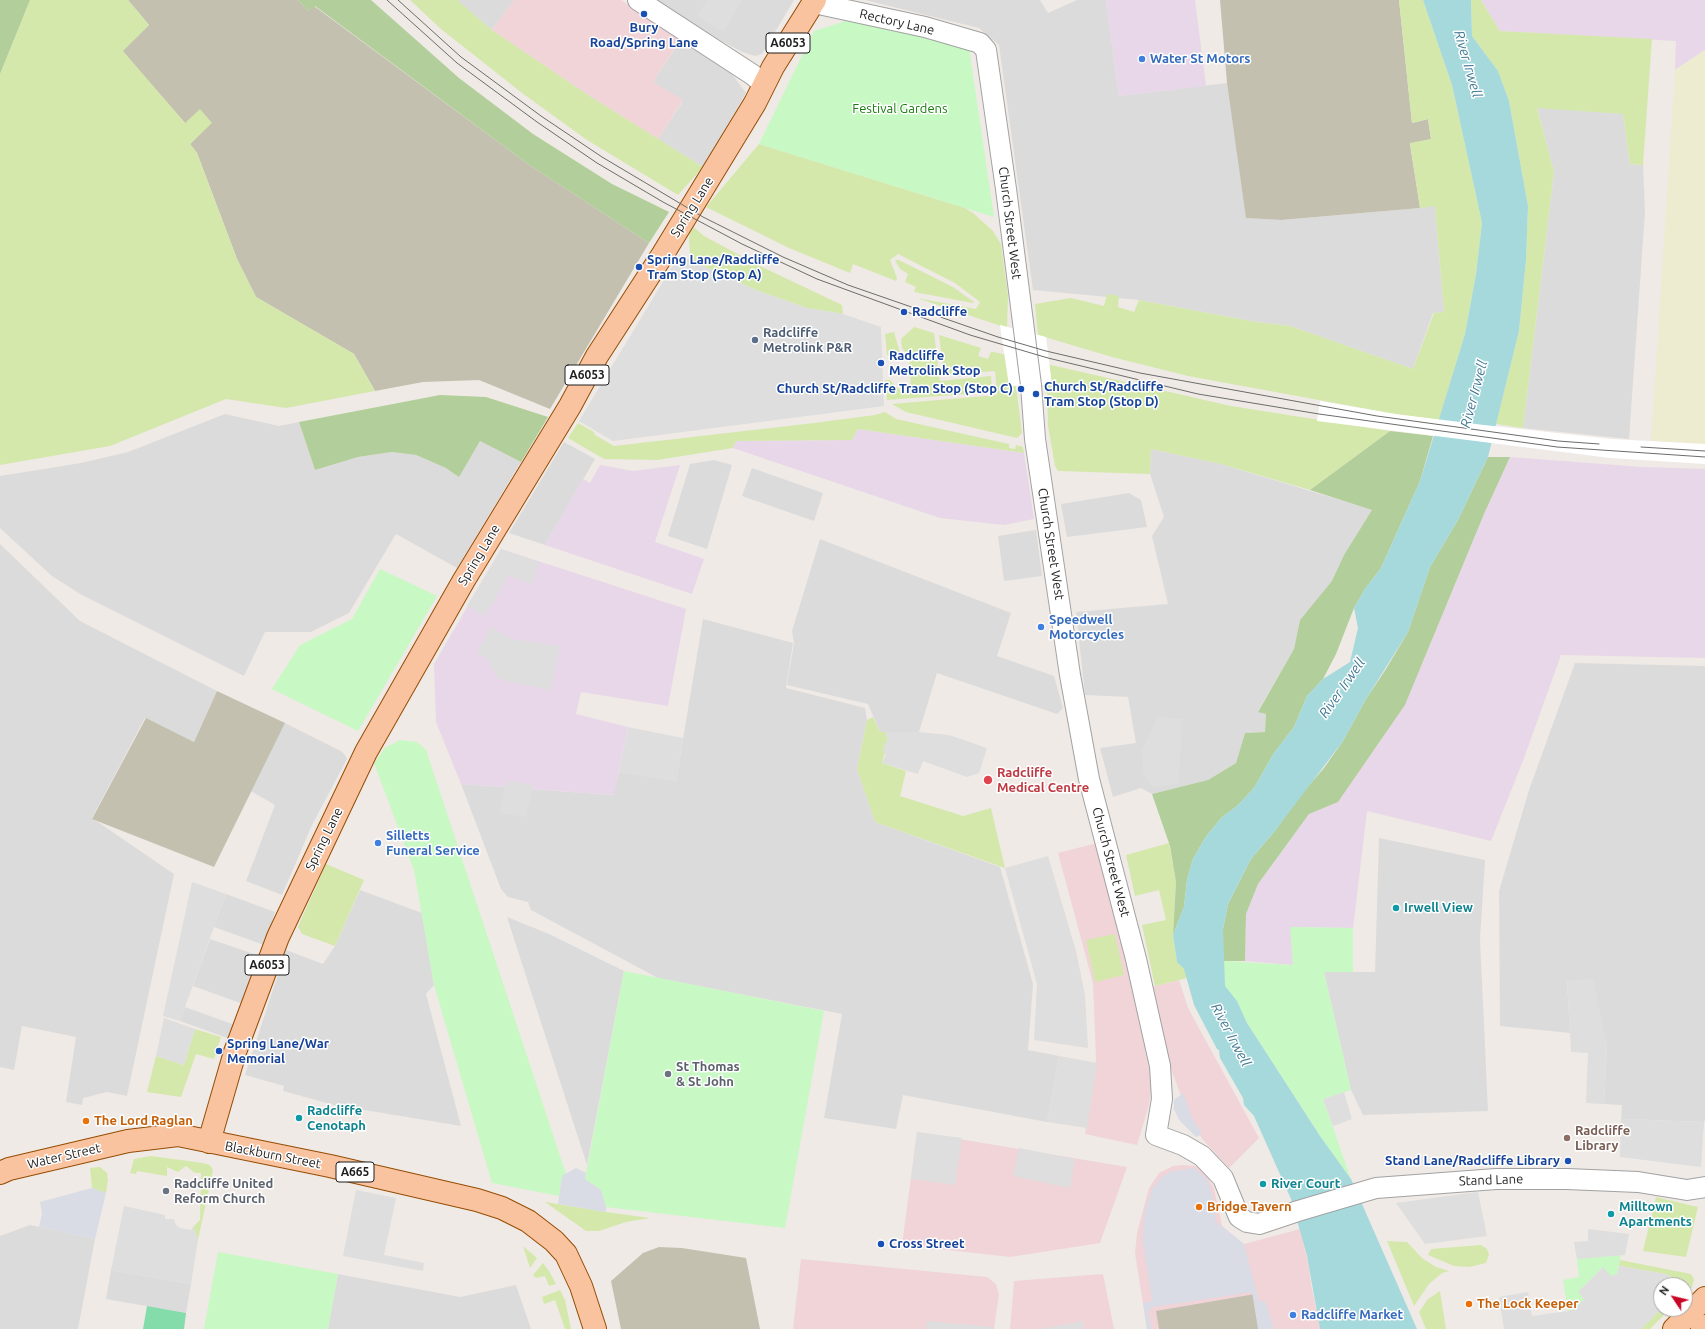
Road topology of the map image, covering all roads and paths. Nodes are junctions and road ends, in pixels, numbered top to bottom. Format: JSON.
{"nodes":[{"id":1,"x":638,"y":0,"type":"edge"},
{"id":2,"x":815,"y":2,"type":"edge"},
{"id":3,"x":980,"y":43,"type":"joint"},
{"id":4,"x":763,"y":84,"type":"junction"},
{"id":5,"x":128,"y":1141,"type":"joint"},
{"id":6,"x":208,"y":1142,"type":"junction"},
{"id":7,"x":0,"y":1173,"type":"edge"},
{"id":8,"x":1696,"y":1188,"type":"edge"},
{"id":9,"x":1705,"y":1200,"type":"edge"},
{"id":10,"x":1298,"y":1211,"type":"joint"},
{"id":11,"x":1705,"y":1298,"type":"edge"},
{"id":12,"x":1705,"y":1326,"type":"edge"},
{"id":13,"x":595,"y":1329,"type":"edge"},
{"id":14,"x":1674,"y":1329,"type":"edge"},
{"id":15,"x":1702,"y":1329,"type":"edge"}],
"edges":[{"from":1,"to":4,"type":"street"},
{"from":2,"to":3,"type":"street","name":"Rectory Lane"},
{"from":2,"to":4,"type":"main road","name":"Spring Lane","number":"A6053"},
{"from":3,"to":10,"type":"street","name":"Church Street West"},
{"from":4,"to":6,"type":"main road","name":"Spring Lane","number":"A6053"},
{"from":5,"to":6,"type":"main road","name":"Blackburn Street","number":"A665"},
{"from":5,"to":7,"type":"main road","name":"Water Street","number":"A665"},
{"from":6,"to":13,"type":"main road","name":"Blackburn Street","number":"A665"},
{"from":8,"to":9,"type":"street","name":"Stand Lane"},
{"from":8,"to":10,"type":"street","name":"Stand Lane"},
{"from":11,"to":14,"type":"main road"},
{"from":12,"to":15,"type":"main road"}]}
